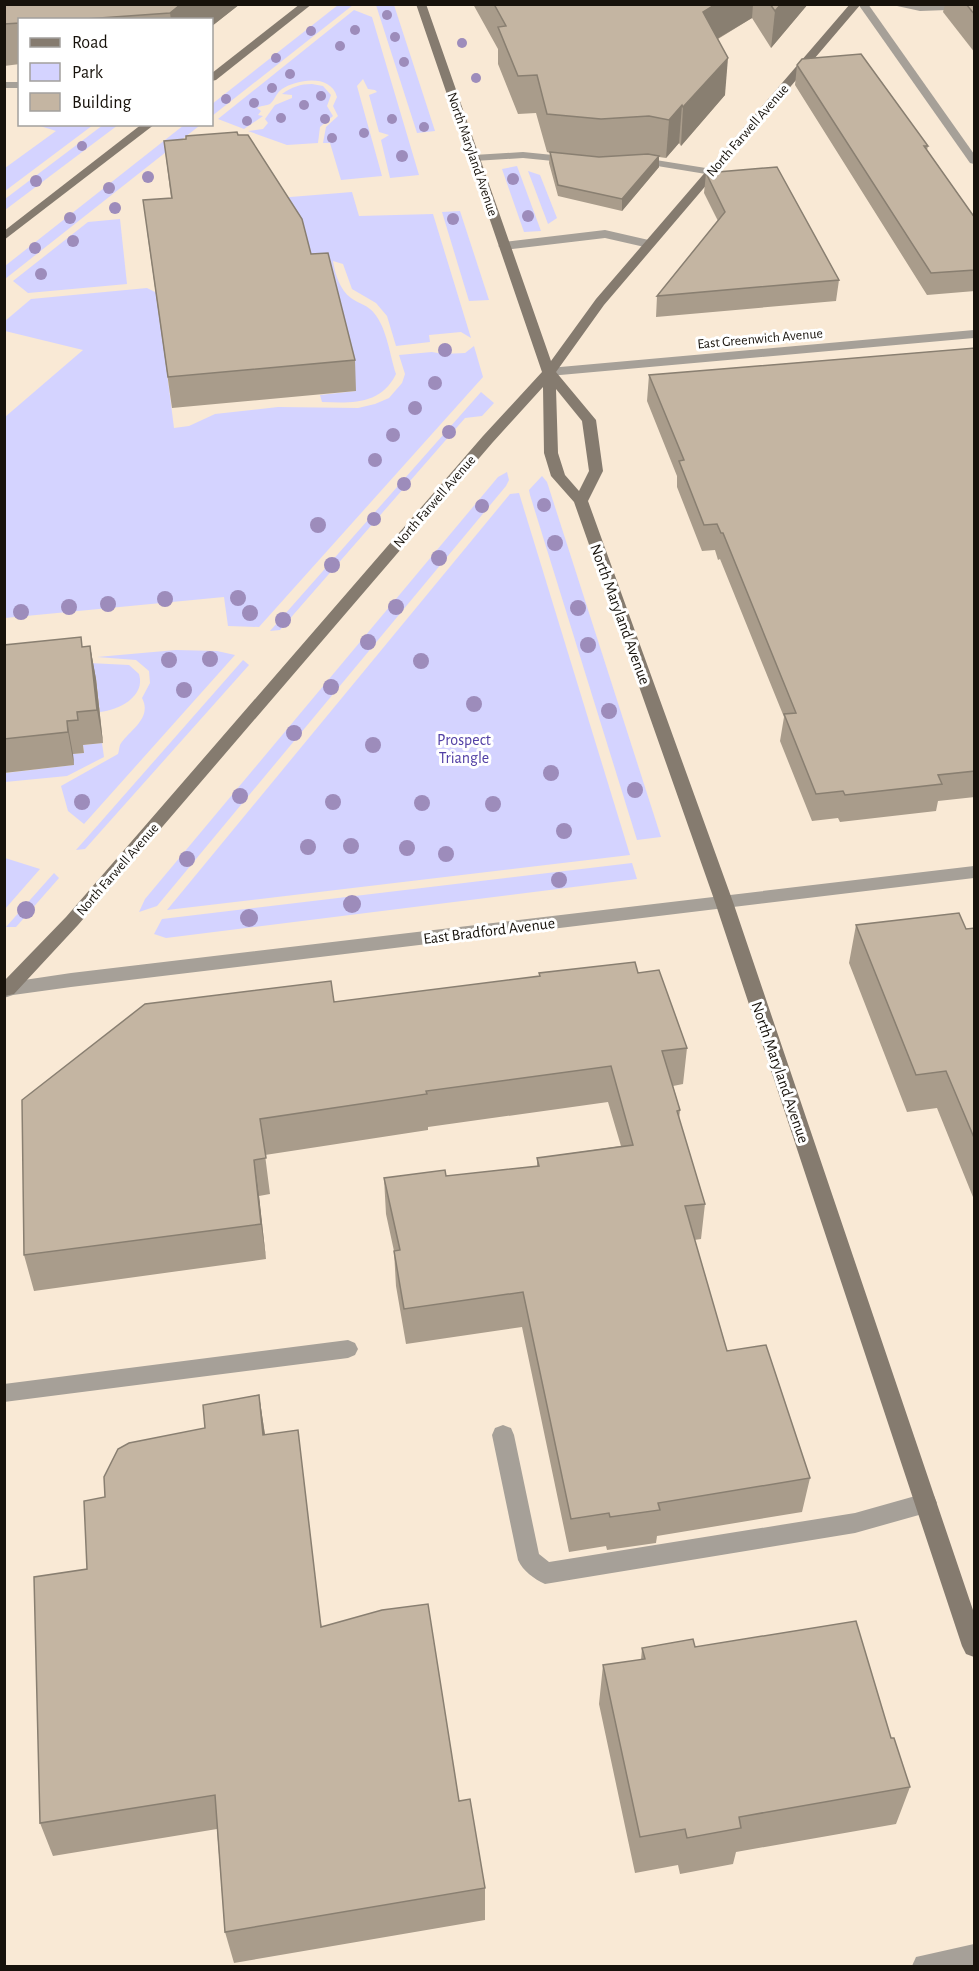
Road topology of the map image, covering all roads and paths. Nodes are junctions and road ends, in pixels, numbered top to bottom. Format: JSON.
{"nodes":[{"id":1,"x":307,"y":4,"type":"edge"},
{"id":2,"x":421,"y":4,"type":"edge"},
{"id":3,"x":856,"y":4,"type":"edge"},
{"id":4,"x":863,"y":4,"type":"edge"},
{"id":5,"x":893,"y":4,"type":"edge"},
{"id":6,"x":975,"y":6,"type":"edge"},
{"id":7,"x":213,"y":77,"type":"edge"},
{"id":8,"x":147,"y":126,"type":"edge"},
{"id":9,"x":474,"y":158,"type":"junction"},
{"id":10,"x":628,"y":161,"type":"edge"},
{"id":11,"x":975,"y":161,"type":"edge"},
{"id":12,"x":587,"y":162,"type":"edge"},
{"id":13,"x":712,"y":171,"type":"junction"},
{"id":14,"x":4,"y":237,"type":"edge"},
{"id":15,"x":649,"y":244,"type":"junction"},
{"id":16,"x":504,"y":246,"type":"junction"},
{"id":17,"x":975,"y":334,"type":"edge"},
{"id":18,"x":549,"y":372,"type":"junction"},
{"id":19,"x":581,"y":501,"type":"junction"},
{"id":20,"x":975,"y":872,"type":"edge"},
{"id":21,"x":724,"y":902,"type":"junction"},
{"id":22,"x":6,"y":990,"type":"edge"},
{"id":23,"x":348,"y":1349,"type":"dead end"},
{"id":24,"x":4,"y":1393,"type":"edge"},
{"id":25,"x":503,"y":1435,"type":"dead end"},
{"id":26,"x":926,"y":1503,"type":"junction"},
{"id":27,"x":975,"y":1646,"type":"edge"},
{"id":28,"x":975,"y":1957,"type":"edge"},
{"id":29,"x":925,"y":1966,"type":"edge"}],
"edges":[{"from":1,"to":7,"type":"street"},
{"from":2,"to":9,"type":"street","name":"North Maryland Avenue"},
{"from":3,"to":13,"type":"street","name":"North Farwell Avenue"},
{"from":4,"to":11,"type":"street"},
{"from":5,"to":6,"type":"street"},
{"from":8,"to":14,"type":"street"},
{"from":9,"to":12,"type":"street"},
{"from":9,"to":16,"type":"street","name":"North Maryland Avenue"},
{"from":10,"to":13,"type":"street"},
{"from":13,"to":15,"type":"street","name":"North Farwell Avenue"},
{"from":15,"to":16,"type":"street"},
{"from":15,"to":18,"type":"street","name":"North Farwell Avenue"},
{"from":16,"to":18,"type":"street","name":"North Maryland Avenue"},
{"from":17,"to":18,"type":"street","name":"East Greenwich Avenue"},
{"from":18,"to":19,"type":"street","name":"North Maryland Avenue"},
{"from":18,"to":19,"type":"street","name":"North Maryland Avenue"},
{"from":18,"to":22,"type":"street","name":"North Farwell Avenue"},
{"from":19,"to":21,"type":"street","name":"North Maryland Avenue"},
{"from":20,"to":21,"type":"street","name":"East Bradford Avenue"},
{"from":21,"to":22,"type":"street","name":"East Bradford Avenue"},
{"from":21,"to":26,"type":"street","name":"North Maryland Avenue"},
{"from":23,"to":24,"type":"street"},
{"from":25,"to":26,"type":"street"},
{"from":26,"to":27,"type":"street","name":"North Maryland Avenue"},
{"from":28,"to":29,"type":"street"}]}
